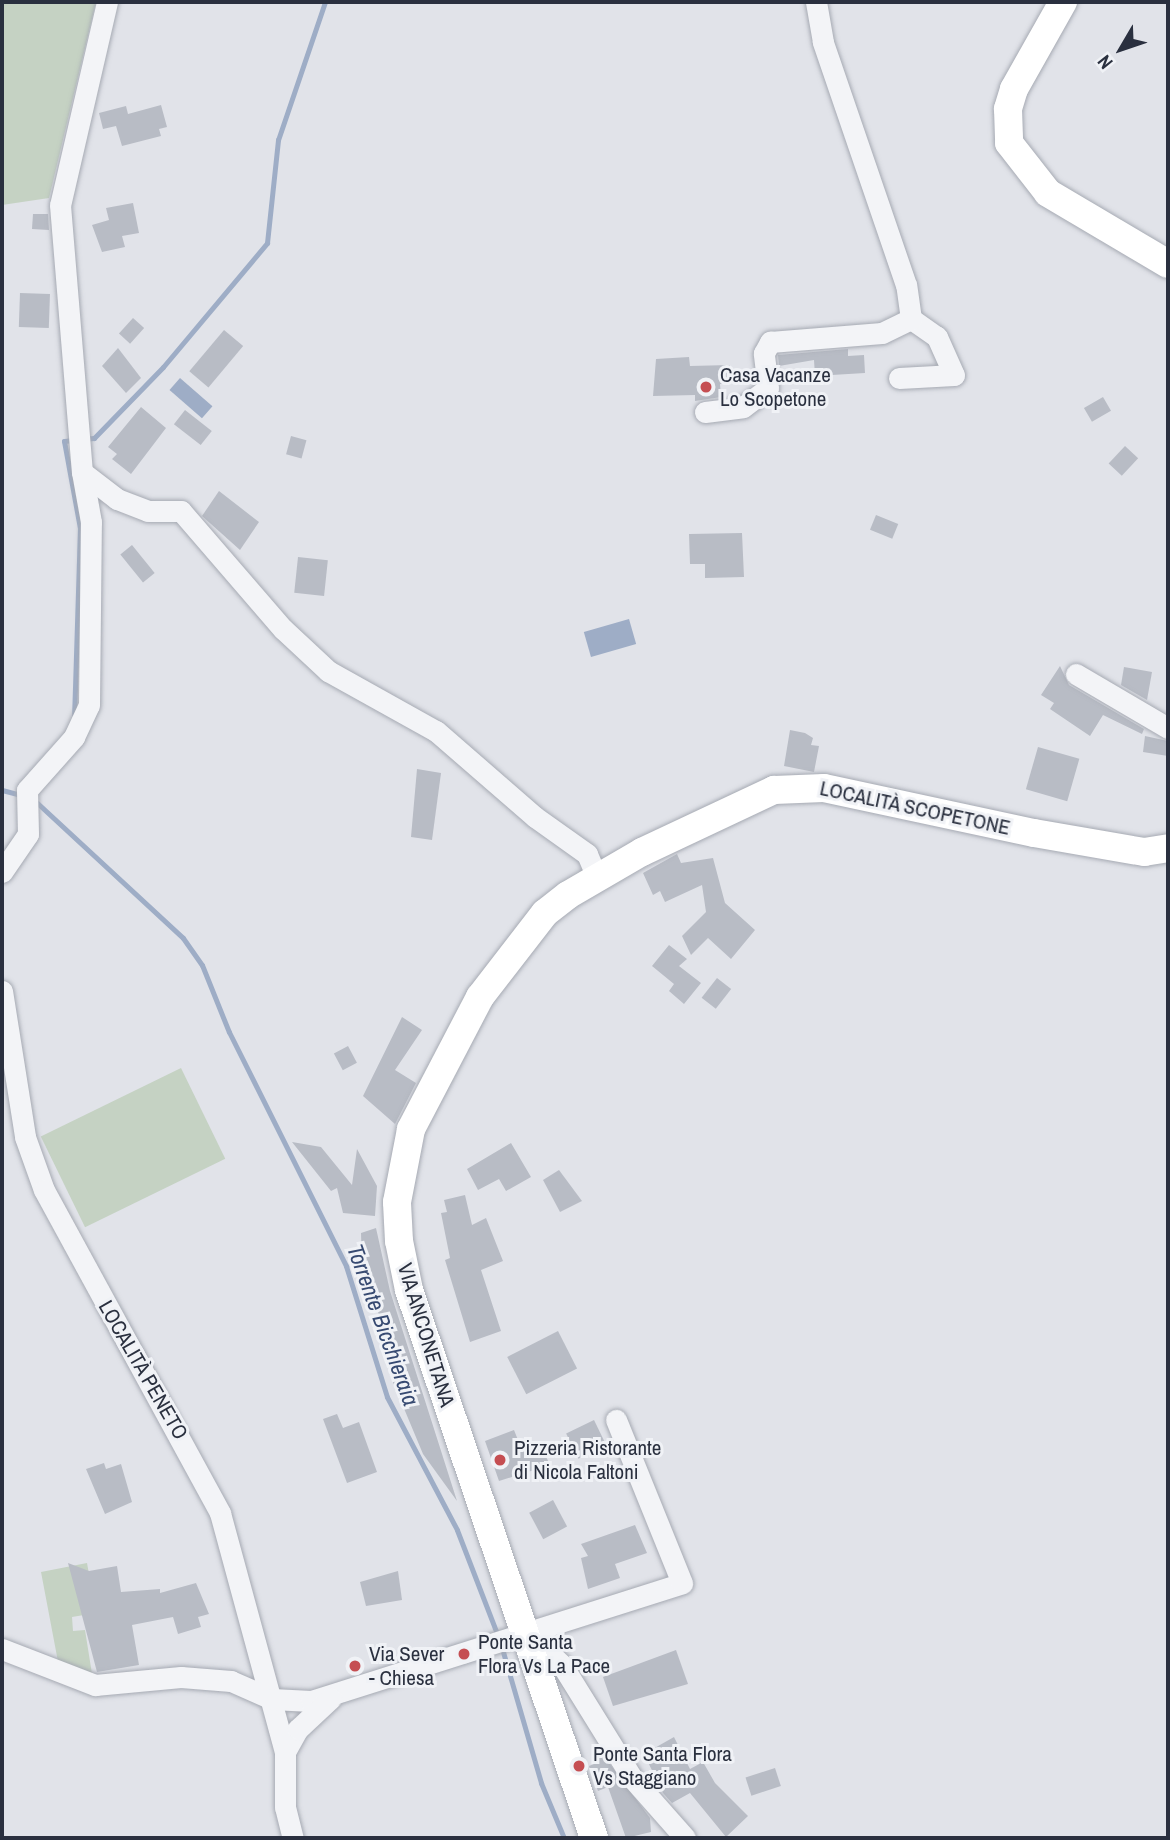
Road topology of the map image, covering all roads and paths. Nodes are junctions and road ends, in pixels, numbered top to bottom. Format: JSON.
{"nodes":[{"id":1,"x":107,"y":2,"type":"edge"},
{"id":2,"x":817,"y":2,"type":"edge"},
{"id":3,"x":1063,"y":2,"type":"edge"},
{"id":4,"x":1168,"y":264,"type":"edge"},
{"id":5,"x":911,"y":318,"type":"junction"},
{"id":6,"x":899,"y":378,"type":"dead end"},
{"id":7,"x":705,"y":412,"type":"dead end"},
{"id":8,"x":82,"y":472,"type":"junction"},
{"id":9,"x":1076,"y":674,"type":"dead end"},
{"id":10,"x":1168,"y":728,"type":"edge"},
{"id":11,"x":1168,"y":848,"type":"edge"},
{"id":12,"x":2,"y":872,"type":"edge"},
{"id":13,"x":597,"y":877,"type":"junction"},
{"id":14,"x":2,"y":991,"type":"edge"},
{"id":15,"x":616,"y":1420,"type":"dead end"},
{"id":16,"x":521,"y":1638,"type":"junction"},
{"id":17,"x":2,"y":1650,"type":"edge"},
{"id":18,"x":336,"y":1695,"type":"junction"},
{"id":19,"x":272,"y":1699,"type":"junction"},
{"id":20,"x":285,"y":1752,"type":"junction"},
{"id":21,"x":293,"y":1838,"type":"edge"},
{"id":22,"x":594,"y":1838,"type":"edge"},
{"id":23,"x":685,"y":1838,"type":"edge"}],
"edges":[{"from":1,"to":8,"type":"street"},
{"from":2,"to":5,"type":"street"},
{"from":3,"to":4,"type":"main road"},
{"from":5,"to":6,"type":"street"},
{"from":5,"to":7,"type":"street"},
{"from":8,"to":12,"type":"street"},
{"from":8,"to":13,"type":"street"},
{"from":9,"to":10,"type":"street"},
{"from":11,"to":13,"type":"main road","name":"LOCALITÀ SCOPETONE"},
{"from":13,"to":16,"type":"main road","name":"VIA ANCONETANA"},
{"from":14,"to":19,"type":"street","name":"LOCALITÀ PENETO"},
{"from":15,"to":16,"type":"street"},
{"from":16,"to":18,"type":"street"},
{"from":16,"to":22,"type":"main road","name":"VIA ANCONETANA"},
{"from":16,"to":23,"type":"street"},
{"from":17,"to":19,"type":"street"},
{"from":18,"to":19,"type":"street"},
{"from":18,"to":20,"type":"street"},
{"from":19,"to":20,"type":"street","name":"LOCALITÀ PENETO"},
{"from":20,"to":21,"type":"street","name":"LOCALITÀ PENETO"}]}
